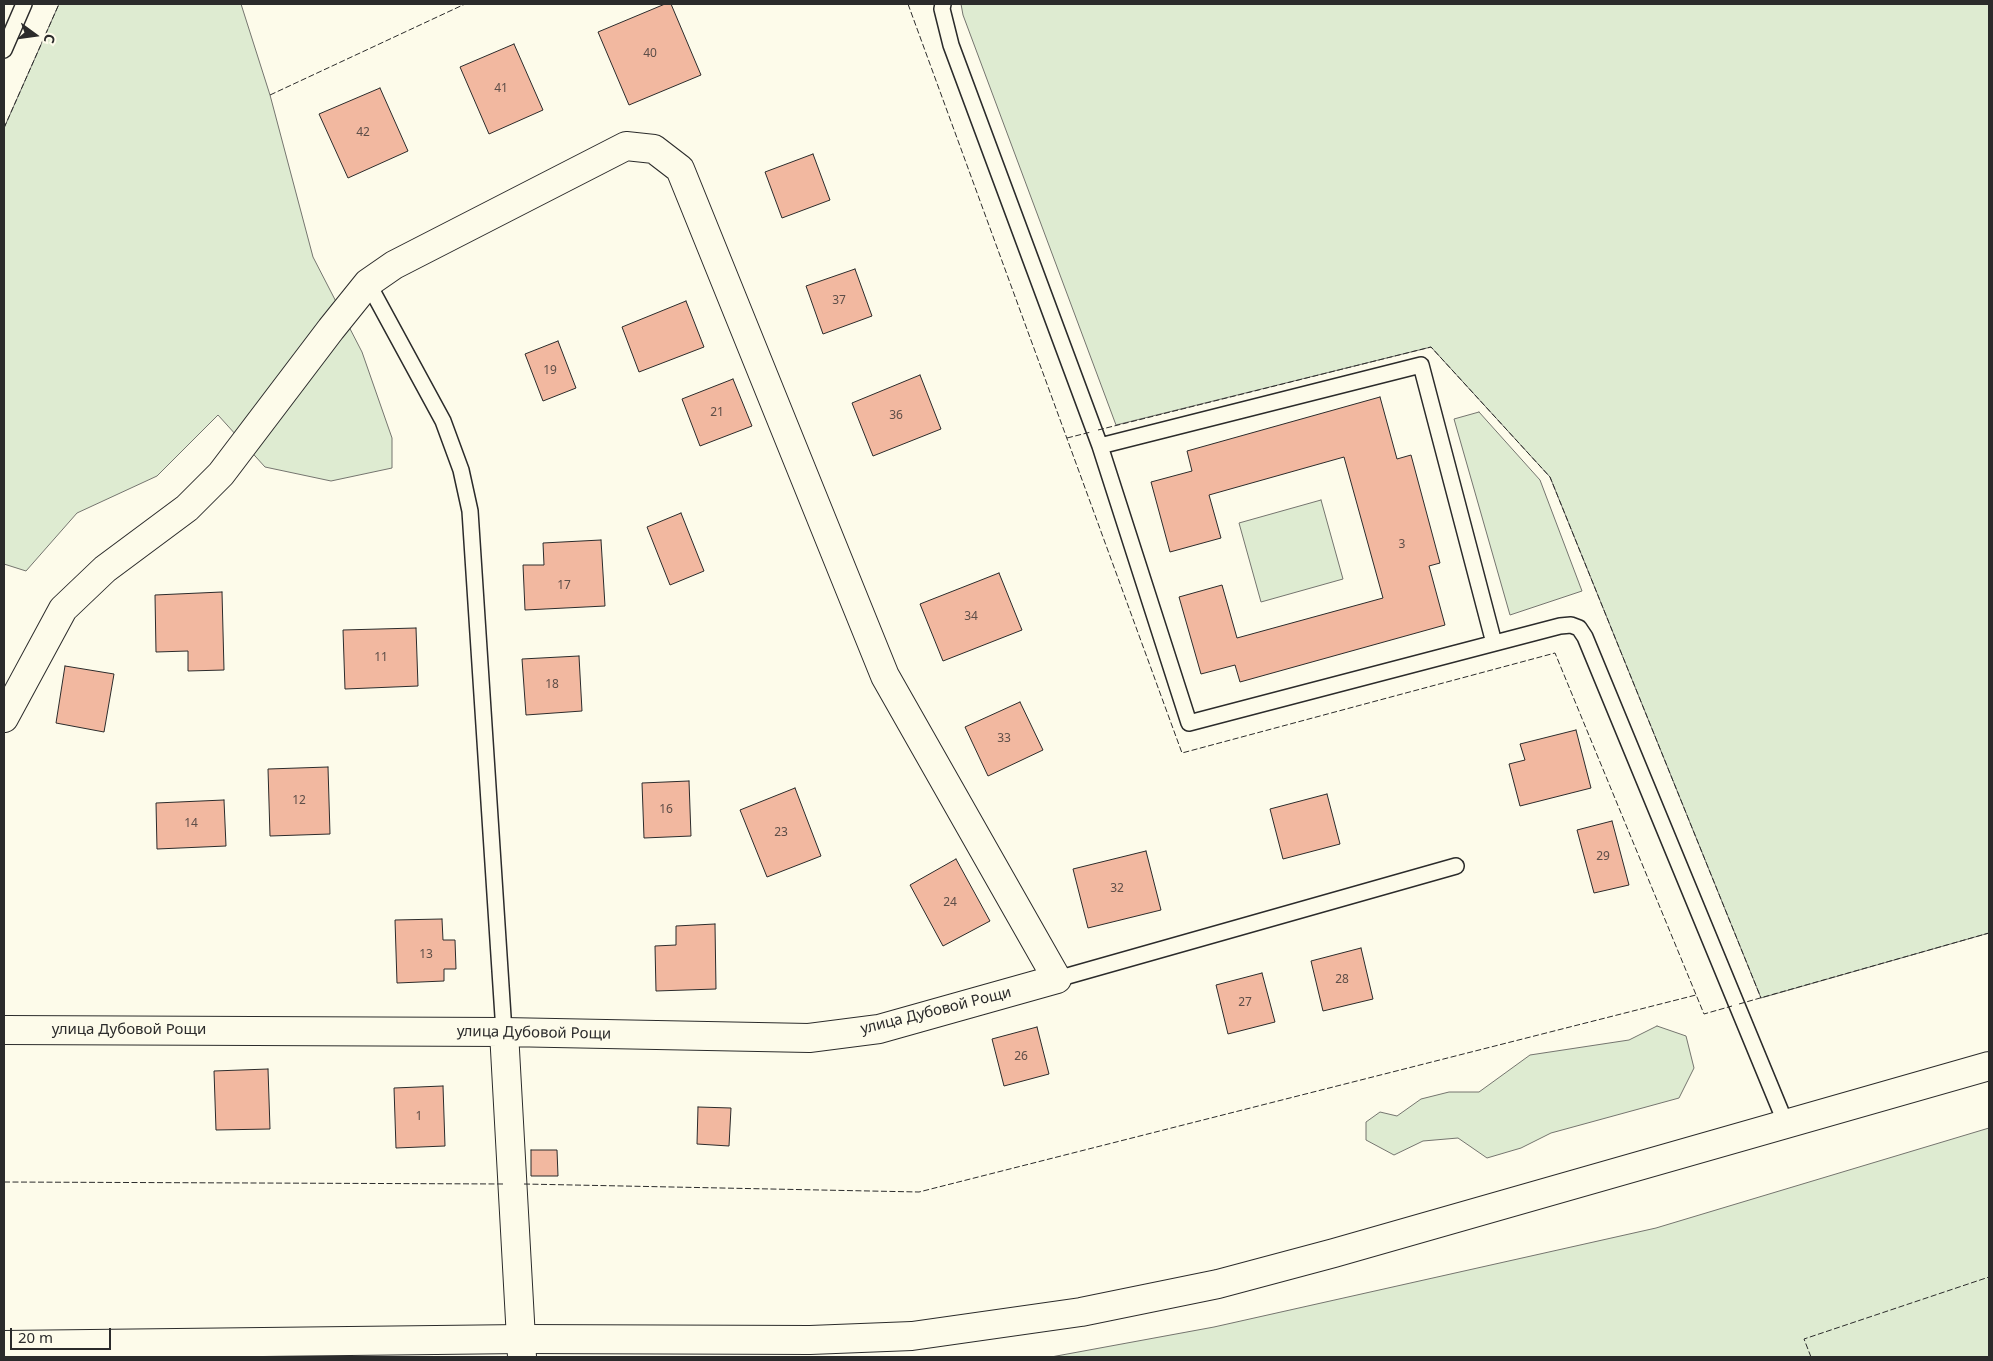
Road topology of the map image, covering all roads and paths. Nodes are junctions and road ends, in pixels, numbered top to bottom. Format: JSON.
{"nodes":[{"id":1,"x":24,"y":4,"type":"edge"},
{"id":2,"x":943,"y":4,"type":"edge"},
{"id":3,"x":4,"y":50,"type":"edge"},
{"id":4,"x":368,"y":283,"type":"junction"},
{"id":5,"x":1100,"y":446,"type":"junction"},
{"id":6,"x":1494,"y":642,"type":"junction"},
{"id":7,"x":4,"y":718,"type":"edge"},
{"id":8,"x":1456,"y":866,"type":"dead end"},
{"id":9,"x":1057,"y":979,"type":"junction"},
{"id":10,"x":4,"y":1030,"type":"edge"},
{"id":11,"x":504,"y":1032,"type":"junction"},
{"id":12,"x":1989,"y":1066,"type":"edge"},
{"id":13,"x":1786,"y":1124,"type":"junction"},
{"id":14,"x":4,"y":1345,"type":"edge"},
{"id":15,"x":522,"y":1348,"type":"edge"}],
"edges":[{"from":1,"to":3,"type":"lane"},
{"from":2,"to":5,"type":"lane"},
{"from":4,"to":7,"type":"street"},
{"from":4,"to":9,"type":"street"},
{"from":4,"to":11,"type":"lane"},
{"from":5,"to":6,"type":"lane"},
{"from":5,"to":6,"type":"lane"},
{"from":6,"to":13,"type":"lane"},
{"from":8,"to":9,"type":"lane"},
{"from":9,"to":11,"type":"street","name":"улица Дубовой Рощи"},
{"from":10,"to":11,"type":"street","name":"улица Дубовой Рощи"},
{"from":11,"to":15,"type":"street"},
{"from":12,"to":13,"type":"street"},
{"from":13,"to":15,"type":"street"},
{"from":14,"to":15,"type":"street"}]}
